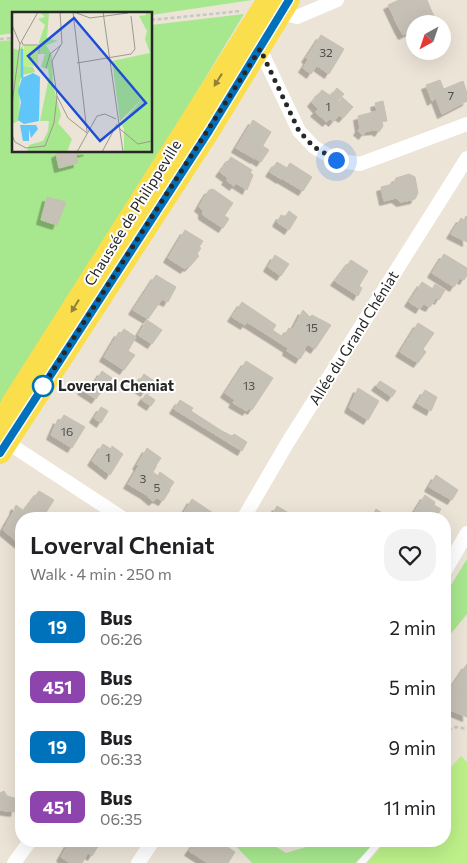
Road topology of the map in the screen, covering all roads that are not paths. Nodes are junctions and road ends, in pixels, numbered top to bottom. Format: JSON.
{"nodes":[{"id":1,"x":337,"y":0,"type":"edge"},
{"id":2,"x":274,"y":5,"type":"edge"},
{"id":3,"x":252,"y":44,"type":"junction"},
{"id":4,"x":467,"y":124,"type":"edge"},
{"id":5,"x":467,"y":158,"type":"edge"},
{"id":6,"x":2,"y":440,"type":"edge"},
{"id":7,"x":113,"y":512,"type":"edge"},
{"id":8,"x":247,"y":512,"type":"edge"},
{"id":9,"x":467,"y":533,"type":"edge"},
{"id":10,"x":451,"y":561,"type":"edge"},
{"id":11,"x":26,"y":847,"type":"edge"},
{"id":12,"x":149,"y":847,"type":"edge"},
{"id":13,"x":375,"y":847,"type":"edge"},
{"id":14,"x":14,"y":863,"type":"edge"},
{"id":15,"x":138,"y":863,"type":"edge"},
{"id":16,"x":361,"y":863,"type":"edge"}],
"edges":[{"from":1,"to":2,"type":"street"},
{"from":2,"to":3,"type":"main road","name":"Chaussée de Philippeville"},
{"from":3,"to":4,"type":"street"},
{"from":3,"to":6,"type":"main road","name":"Chaussée de Philippeville"},
{"from":5,"to":8,"type":"street","name":"Allée du Grand Chéniat"},
{"from":6,"to":7,"type":"street"},
{"from":9,"to":10,"type":"street"},
{"from":11,"to":14,"type":"street"},
{"from":12,"to":15,"type":"street"},
{"from":13,"to":16,"type":"lane"}]}
